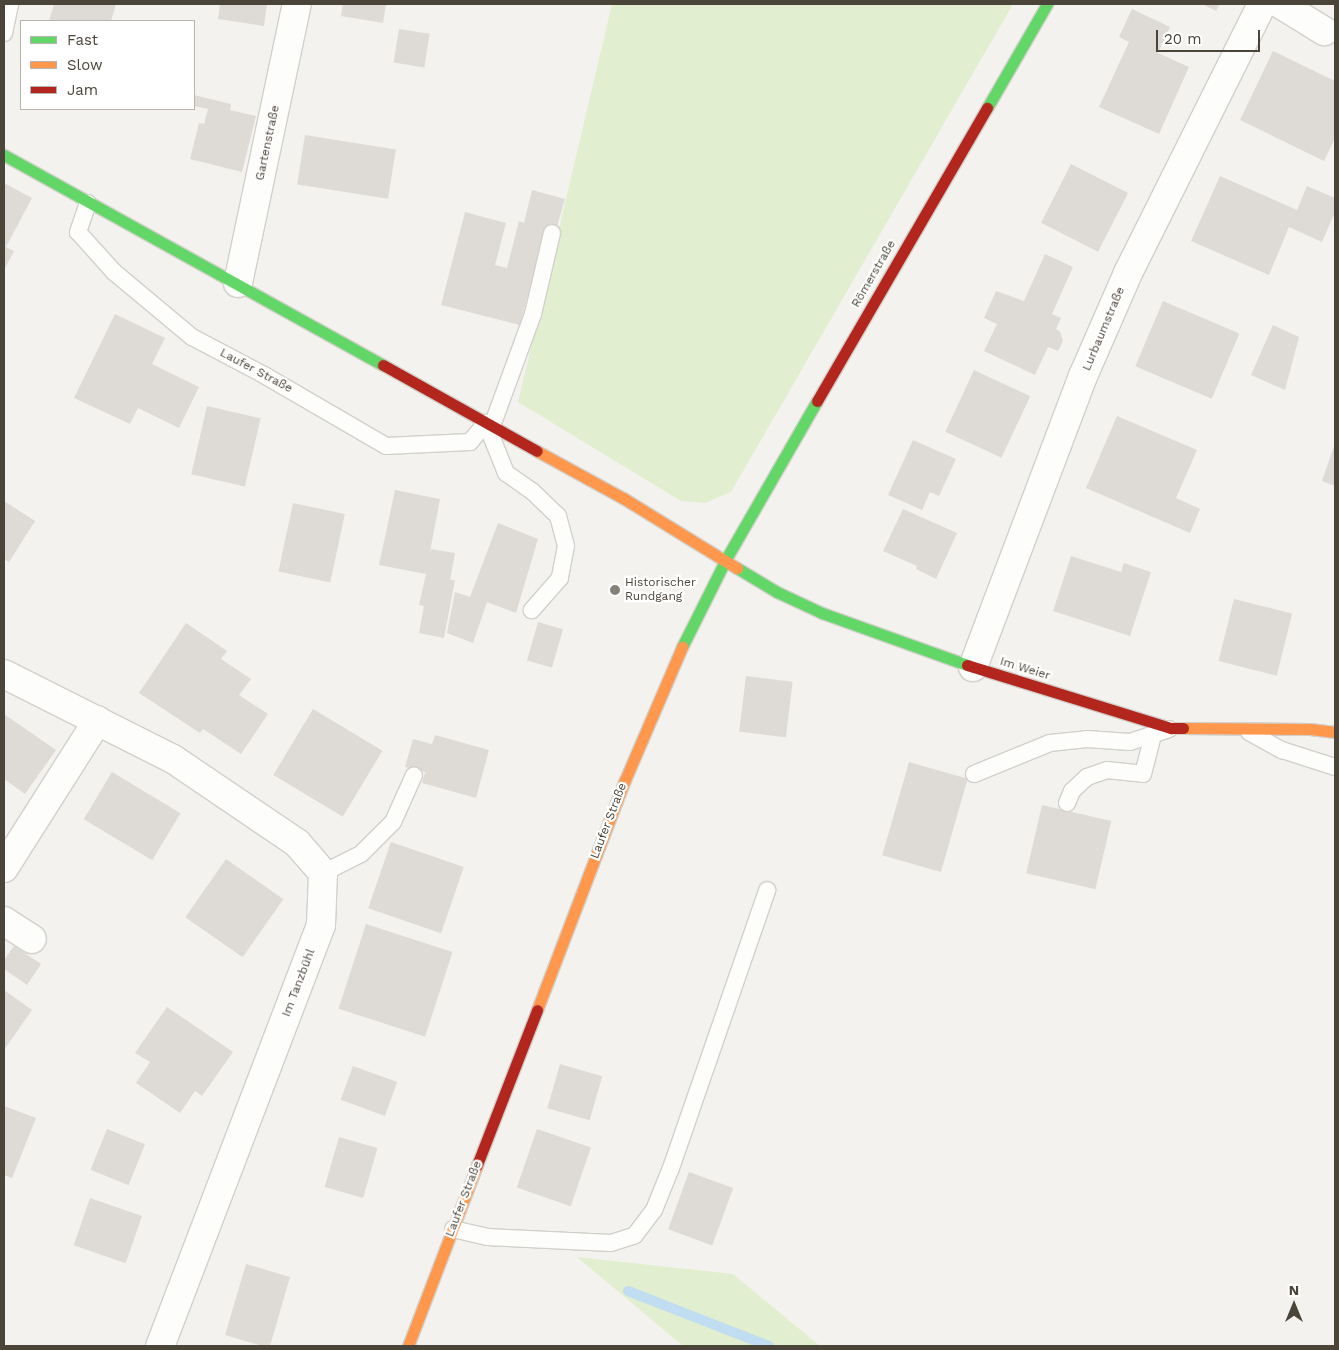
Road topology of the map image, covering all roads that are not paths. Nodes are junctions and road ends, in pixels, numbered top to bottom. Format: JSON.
{"nodes":[{"id":1,"x":10,"y":4,"type":"edge"},
{"id":2,"x":297,"y":4,"type":"edge"},
{"id":3,"x":1047,"y":4,"type":"edge"},
{"id":4,"x":1262,"y":4,"type":"edge"},
{"id":5,"x":1280,"y":4,"type":"edge"},
{"id":6,"x":1324,"y":31,"type":"dead end"},
{"id":7,"x":4,"y":33,"type":"edge"},
{"id":8,"x":4,"y":155,"type":"edge"},
{"id":9,"x":88,"y":203,"type":"junction"},
{"id":10,"x":552,"y":233,"type":"dead end"},
{"id":11,"x":238,"y":283,"type":"junction"},
{"id":12,"x":489,"y":425,"type":"junction"},
{"id":13,"x":726,"y":560,"type":"junction"},
{"id":14,"x":532,"y":610,"type":"dead end"},
{"id":15,"x":973,"y":667,"type":"junction"},
{"id":16,"x":4,"y":674,"type":"edge"},
{"id":17,"x":98,"y":720,"type":"junction"},
{"id":18,"x":1171,"y":728,"type":"junction"},
{"id":19,"x":1243,"y":729,"type":"junction"},
{"id":20,"x":1335,"y":732,"type":"edge"},
{"id":21,"x":1153,"y":735,"type":"junction"},
{"id":22,"x":1335,"y":767,"type":"edge"},
{"id":23,"x":974,"y":774,"type":"dead end"},
{"id":24,"x":414,"y":775,"type":"dead end"},
{"id":25,"x":1067,"y":803,"type":"dead end"},
{"id":26,"x":4,"y":868,"type":"edge"},
{"id":27,"x":323,"y":873,"type":"junction"},
{"id":28,"x":767,"y":890,"type":"dead end"},
{"id":29,"x":4,"y":921,"type":"edge"},
{"id":30,"x":32,"y":939,"type":"dead end"},
{"id":31,"x":453,"y":1229,"type":"junction"},
{"id":32,"x":160,"y":1346,"type":"edge"},
{"id":33,"x":408,"y":1346,"type":"edge"}],
"edges":[{"from":1,"to":7,"type":"lane"},
{"from":2,"to":11,"type":"street","name":"Gartenstraße"},
{"from":3,"to":13,"type":"street","name":"Römerstraße"},
{"from":4,"to":15,"type":"street","name":"Lurbaumstraße"},
{"from":5,"to":6,"type":"street"},
{"from":8,"to":9,"type":"street"},
{"from":9,"to":11,"type":"street"},
{"from":9,"to":12,"type":"lane","name":"Laufer Straße"},
{"from":10,"to":12,"type":"lane"},
{"from":11,"to":12,"type":"street"},
{"from":12,"to":13,"type":"street"},
{"from":12,"to":14,"type":"lane"},
{"from":13,"to":15,"type":"street","name":"Im Weier"},
{"from":13,"to":31,"type":"street","name":"Laufer Straße"},
{"from":15,"to":18,"type":"street","name":"Im Weier"},
{"from":16,"to":17,"type":"street"},
{"from":17,"to":26,"type":"street"},
{"from":17,"to":27,"type":"street"},
{"from":18,"to":19,"type":"street","name":"Im Weier"},
{"from":18,"to":21,"type":"lane"},
{"from":19,"to":20,"type":"street","name":"Im Weier"},
{"from":19,"to":22,"type":"lane"},
{"from":21,"to":23,"type":"lane"},
{"from":21,"to":25,"type":"lane"},
{"from":24,"to":27,"type":"lane"},
{"from":27,"to":32,"type":"street","name":"Im Tanzbühl"},
{"from":28,"to":31,"type":"lane"},
{"from":29,"to":30,"type":"street"},
{"from":31,"to":33,"type":"street","name":"Laufer Straße"}]}
